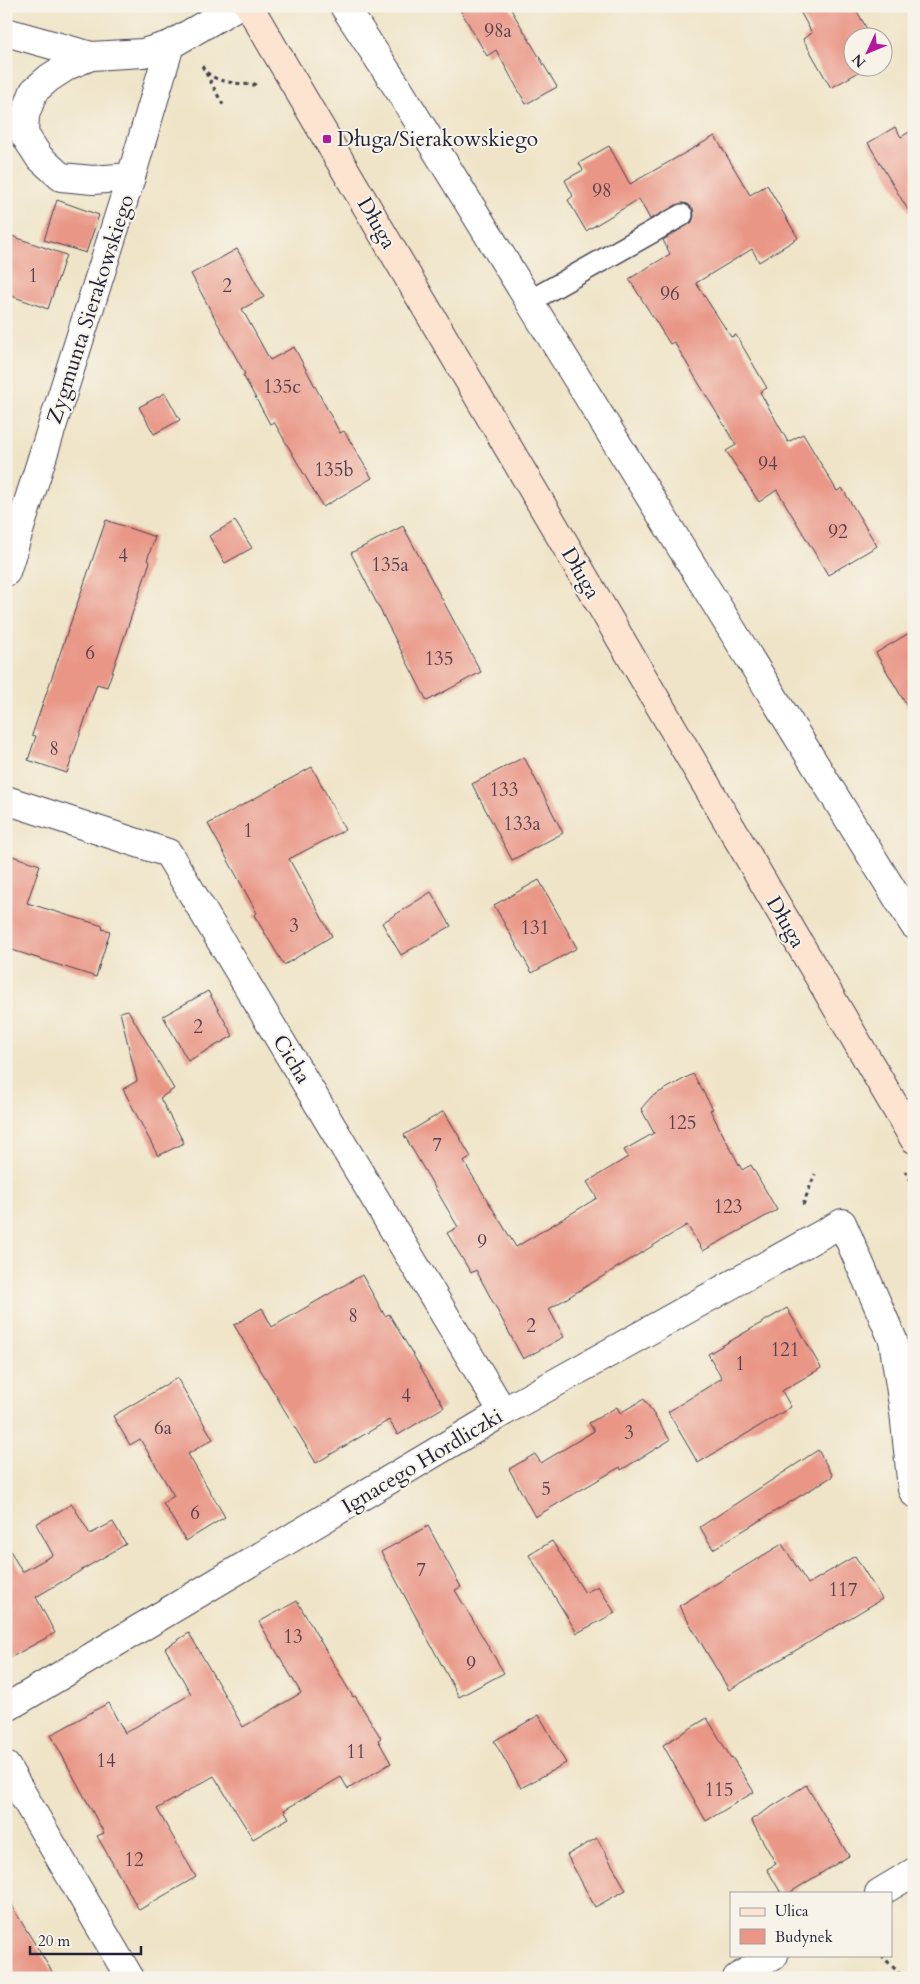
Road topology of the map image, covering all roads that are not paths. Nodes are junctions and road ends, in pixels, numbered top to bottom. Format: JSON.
{"nodes":[{"id":1,"x":237,"y":6,"type":"edge"},
{"id":2,"x":250,"y":6,"type":"edge"},
{"id":3,"x":344,"y":6,"type":"edge"},
{"id":4,"x":6,"y":32,"type":"edge"},
{"id":5,"x":170,"y":45,"type":"junction"},
{"id":6,"x":91,"y":56,"type":"junction"},
{"id":7,"x":132,"y":176,"type":"junction"},
{"id":8,"x":682,"y":215,"type":"dead end"},
{"id":9,"x":530,"y":301,"type":"junction"},
{"id":10,"x":6,"y":572,"type":"edge"},
{"id":11,"x":6,"y":800,"type":"edge"},
{"id":12,"x":914,"y":925,"type":"edge"},
{"id":13,"x":914,"y":1139,"type":"edge"},
{"id":14,"x":504,"y":1412,"type":"junction"},
{"id":15,"x":909,"y":1413,"type":"edge"},
{"id":16,"x":914,"y":1493,"type":"edge"},
{"id":17,"x":6,"y":1708,"type":"edge"},
{"id":18,"x":6,"y":1766,"type":"edge"},
{"id":19,"x":914,"y":1872,"type":"edge"},
{"id":20,"x":881,"y":1892,"type":"edge"},
{"id":21,"x":772,"y":1956,"type":"edge"},
{"id":22,"x":130,"y":1978,"type":"edge"},
{"id":23,"x":736,"y":1978,"type":"edge"}],
"edges":[{"from":1,"to":5,"type":"street"},
{"from":2,"to":13,"type":"main road","name":"Długa"},
{"from":3,"to":9,"type":"street"},
{"from":4,"to":6,"type":"street"},
{"from":5,"to":6,"type":"street"},
{"from":5,"to":7,"type":"street","name":"Zygmunta Sierakowskiego"},
{"from":6,"to":7,"type":"street"},
{"from":7,"to":10,"type":"street","name":"Zygmunta Sierakowskiego"},
{"from":8,"to":9,"type":"lane"},
{"from":9,"to":12,"type":"street"},
{"from":11,"to":14,"type":"street","name":"Cicha"},
{"from":14,"to":15,"type":"street","name":"Ignacego Hordliczki"},
{"from":14,"to":17,"type":"street","name":"Ignacego Hordliczki"},
{"from":15,"to":16,"type":"street"},
{"from":18,"to":22,"type":"street"},
{"from":19,"to":20,"type":"street"},
{"from":21,"to":23,"type":"street"}]}
